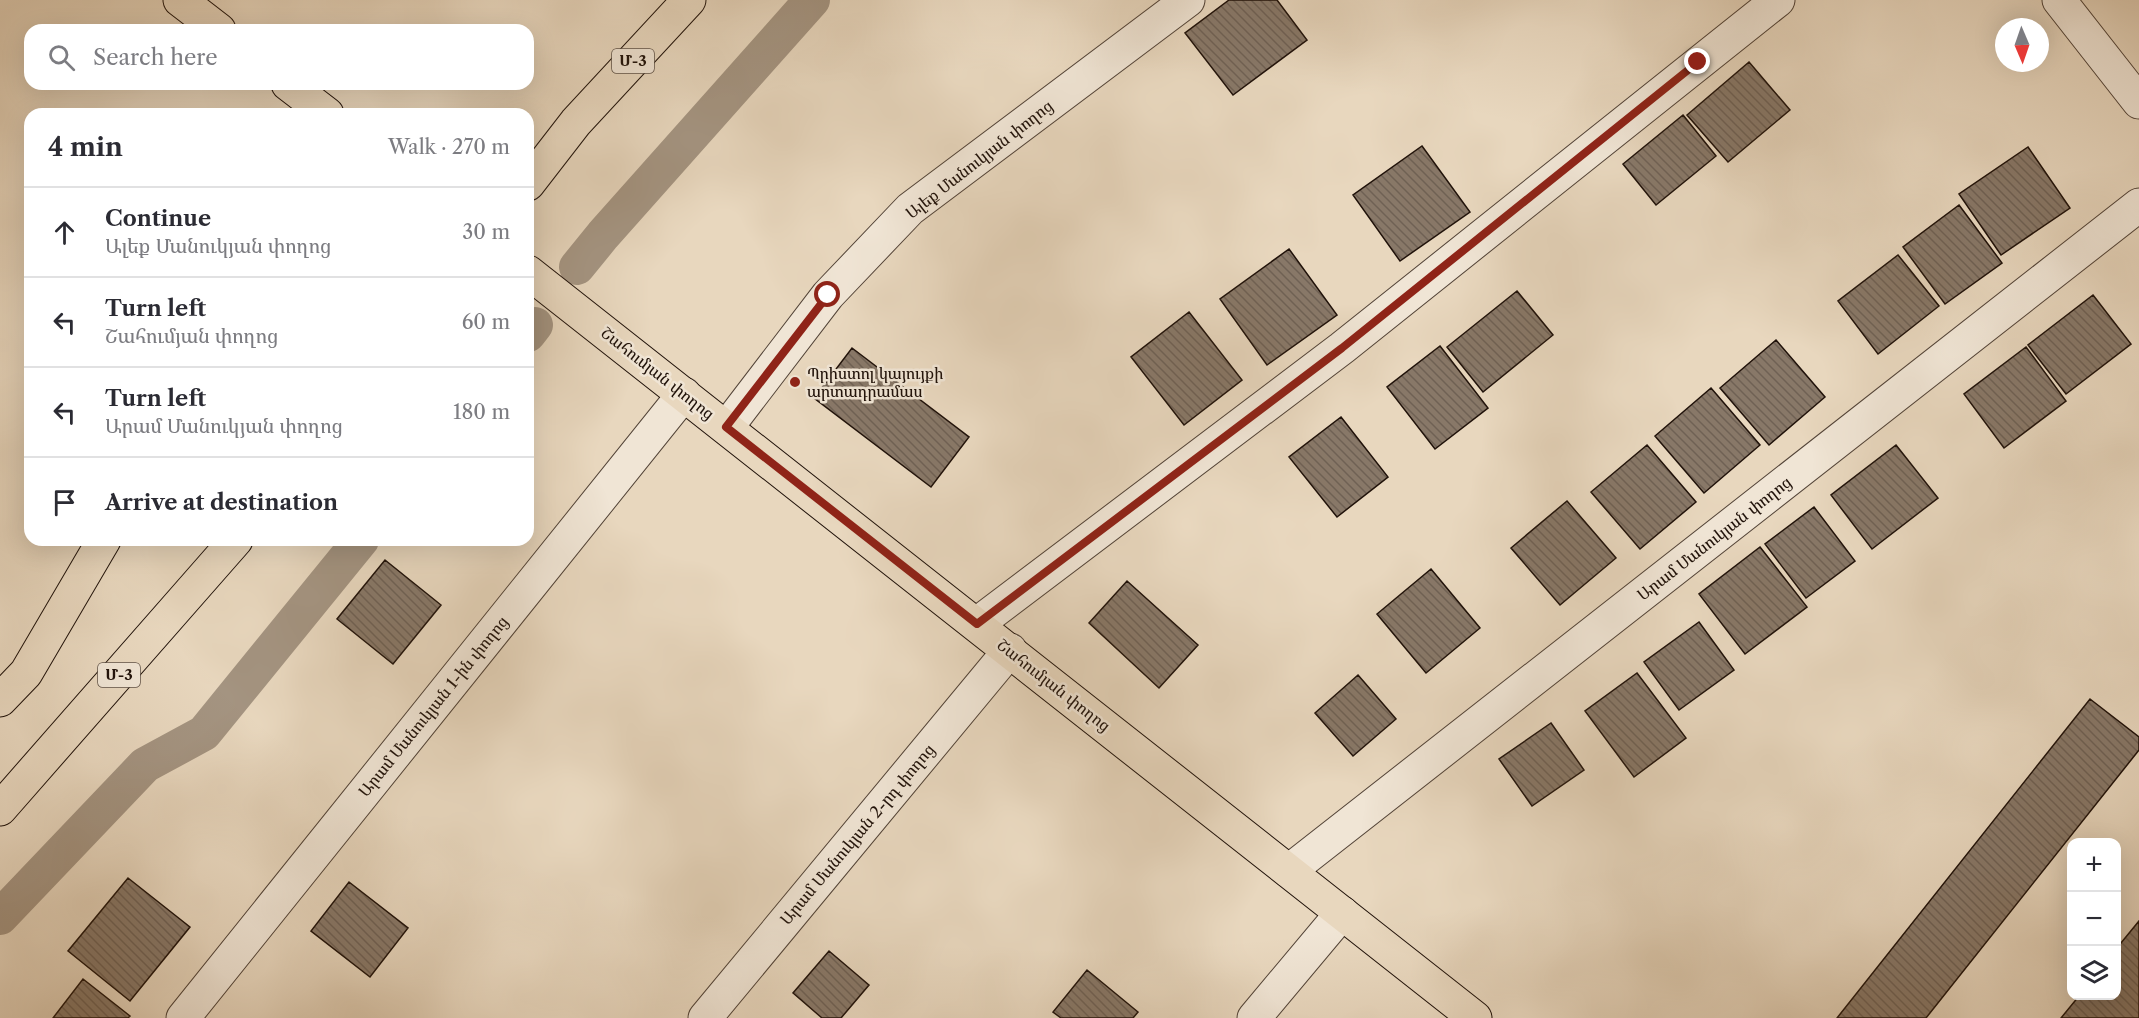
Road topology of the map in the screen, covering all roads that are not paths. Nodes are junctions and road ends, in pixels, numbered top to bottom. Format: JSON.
{"nodes":[{"id":1,"x":180,"y":0,"type":"edge"},
{"id":2,"x":689,"y":0,"type":"edge"},
{"id":3,"x":1188,"y":0,"type":"edge"},
{"id":4,"x":1778,"y":0,"type":"edge"},
{"id":5,"x":2059,"y":0,"type":"edge"},
{"id":6,"x":211,"y":24,"type":"edge"},
{"id":7,"x":296,"y":90,"type":"edge"},
{"id":8,"x":2139,"y":102,"type":"edge"},
{"id":9,"x":319,"y":108,"type":"edge"},
{"id":10,"x":534,"y":176,"type":"edge"},
{"id":11,"x":2139,"y":205,"type":"edge"},
{"id":12,"x":534,"y":277,"type":"edge"},
{"id":13,"x":684,"y":394,"type":"junction"},
{"id":14,"x":726,"y":427,"type":"junction"},
{"id":15,"x":100,"y":546,"type":"edge"},
{"id":16,"x":231,"y":546,"type":"edge"},
{"id":17,"x":977,"y":624,"type":"junction"},
{"id":18,"x":1010,"y":650,"type":"junction"},
{"id":19,"x":0,"y":700,"type":"edge"},
{"id":20,"x":0,"y":809,"type":"edge"},
{"id":21,"x":1289,"y":871,"type":"junction"},
{"id":22,"x":1342,"y":913,"type":"junction"},
{"id":23,"x":183,"y":1018,"type":"edge"},
{"id":24,"x":705,"y":1018,"type":"edge"},
{"id":25,"x":1254,"y":1018,"type":"edge"},
{"id":26,"x":1474,"y":1018,"type":"edge"}],
"edges":[{"from":1,"to":6,"type":"main road"},
{"from":2,"to":10,"type":"main road","number":"Մ-3"},
{"from":3,"to":14,"type":"street","name":"Ալեք Մանուկյան փողոց"},
{"from":4,"to":17,"type":"street"},
{"from":5,"to":8,"type":"street"},
{"from":7,"to":9,"type":"main road"},
{"from":11,"to":21,"type":"street","name":"Արամ Մանուկյան փողոց"},
{"from":12,"to":13,"type":"main road","name":"Շահումյան փողոց"},
{"from":13,"to":14,"type":"main road","name":"Շահումյան փողոց"},
{"from":13,"to":23,"type":"street","name":"Արամ Մանուկյան 1-ին փողոց"},
{"from":14,"to":17,"type":"main road","name":"Շահումյան փողոց"},
{"from":15,"to":19,"type":"main road"},
{"from":16,"to":20,"type":"main road","number":"Մ-3"},
{"from":17,"to":18,"type":"main road","name":"Շահումյան փողոց"},
{"from":18,"to":21,"type":"main road","name":"Շահումյան փողոց"},
{"from":18,"to":24,"type":"street","name":"Արամ Մանուկյան 2-րդ փողոց"},
{"from":21,"to":22,"type":"main road","name":"Շահումյան փողոց"},
{"from":22,"to":25,"type":"street"},
{"from":22,"to":26,"type":"main road","name":"Շահումյան փողոց"}]}
